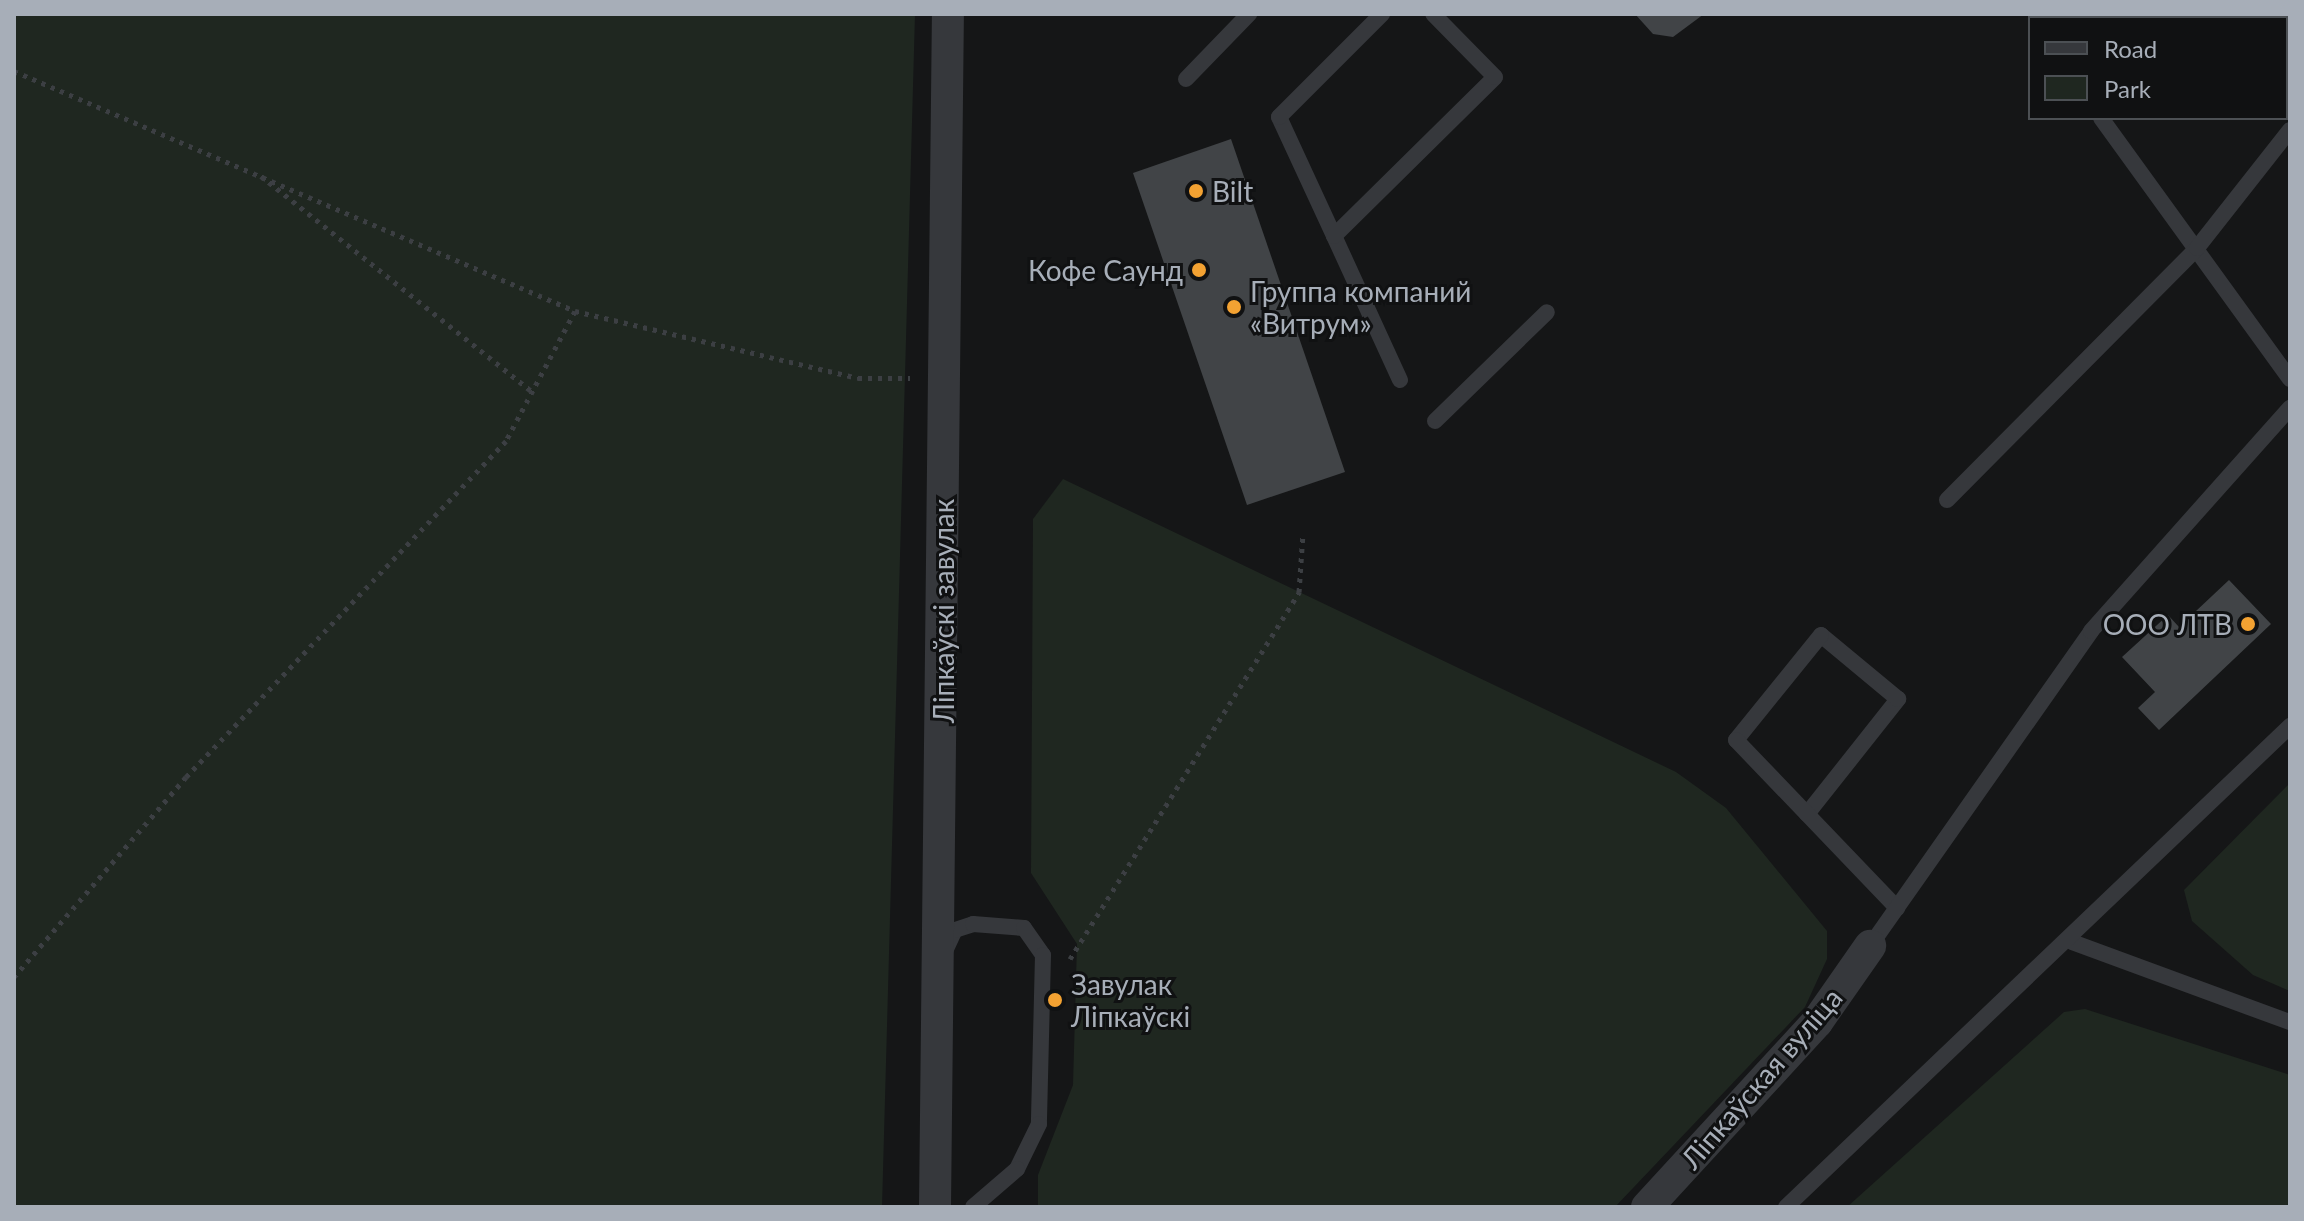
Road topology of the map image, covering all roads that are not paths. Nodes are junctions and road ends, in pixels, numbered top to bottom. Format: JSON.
{"nodes":[{"id":1,"x":948,"y":14,"type":"edge"},
{"id":2,"x":1249,"y":14,"type":"edge"},
{"id":3,"x":1382,"y":14,"type":"edge"},
{"id":4,"x":1433,"y":14,"type":"edge"},
{"id":5,"x":1186,"y":79,"type":"dead end"},
{"id":6,"x":2102,"y":120,"type":"edge"},
{"id":7,"x":2290,"y":130,"type":"edge"},
{"id":8,"x":1334,"y":236,"type":"junction"},
{"id":9,"x":2197,"y":248,"type":"junction"},
{"id":10,"x":1547,"y":312,"type":"dead end"},
{"id":11,"x":2290,"y":379,"type":"edge"},
{"id":12,"x":1400,"y":380,"type":"dead end"},
{"id":13,"x":2290,"y":408,"type":"edge"},
{"id":14,"x":1435,"y":421,"type":"dead end"},
{"id":15,"x":1947,"y":500,"type":"dead end"},
{"id":16,"x":2290,"y":726,"type":"edge"},
{"id":17,"x":1807,"y":814,"type":"junction"},
{"id":18,"x":1897,"y":908,"type":"junction"},
{"id":19,"x":2072,"y":942,"type":"junction"},
{"id":20,"x":1870,"y":946,"type":"joint"},
{"id":21,"x":943,"y":960,"type":"junction"},
{"id":22,"x":2290,"y":1022,"type":"edge"},
{"id":23,"x":935,"y":1207,"type":"edge"},
{"id":24,"x":973,"y":1207,"type":"edge"},
{"id":25,"x":1647,"y":1207,"type":"edge"},
{"id":26,"x":1786,"y":1207,"type":"edge"}],
"edges":[{"from":1,"to":21,"type":"street","name":"Ліпкаўскі завулак"},
{"from":2,"to":5,"type":"lane"},
{"from":3,"to":8,"type":"lane"},
{"from":4,"to":8,"type":"lane"},
{"from":6,"to":9,"type":"lane"},
{"from":7,"to":9,"type":"lane"},
{"from":8,"to":12,"type":"lane"},
{"from":9,"to":11,"type":"lane"},
{"from":9,"to":15,"type":"lane"},
{"from":10,"to":14,"type":"lane"},
{"from":13,"to":18,"type":"lane"},
{"from":16,"to":19,"type":"lane"},
{"from":17,"to":17,"type":"lane"},
{"from":17,"to":18,"type":"lane"},
{"from":18,"to":20,"type":"lane"},
{"from":19,"to":22,"type":"lane"},
{"from":19,"to":26,"type":"lane"},
{"from":20,"to":25,"type":"street","name":"Ліпкаўская вуліца"},
{"from":21,"to":23,"type":"street","name":"Ліпкаўскі завулак"},
{"from":21,"to":24,"type":"lane"}]}
